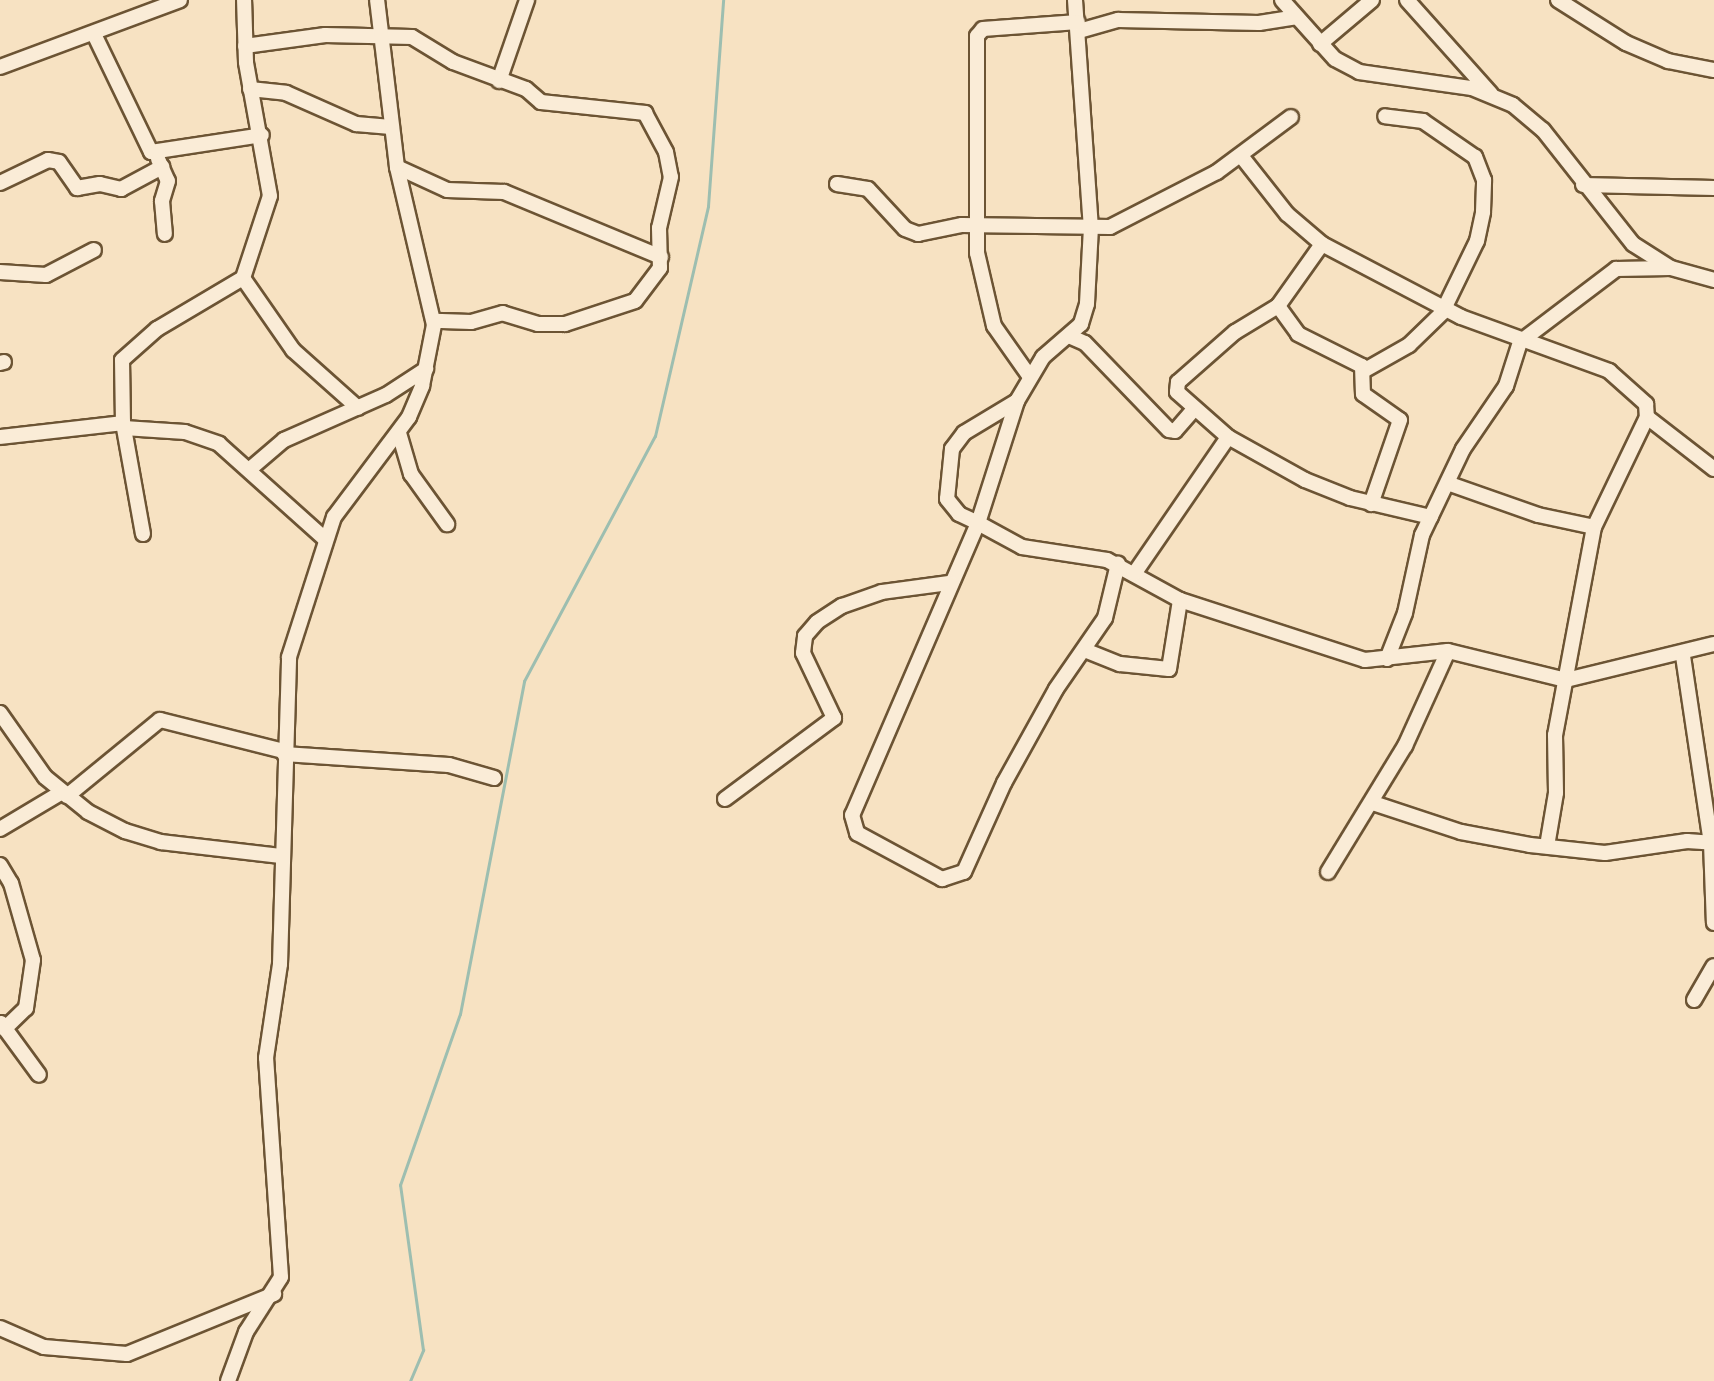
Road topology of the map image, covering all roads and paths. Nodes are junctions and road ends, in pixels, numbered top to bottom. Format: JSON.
{"nodes":[{"id":1,"x":180,"y":0,"type":"edge"},
{"id":2,"x":244,"y":0,"type":"edge"},
{"id":3,"x":377,"y":0,"type":"edge"},
{"id":4,"x":527,"y":0,"type":"edge"},
{"id":5,"x":1075,"y":0,"type":"edge"},
{"id":6,"x":1282,"y":0,"type":"edge"},
{"id":7,"x":1372,"y":0,"type":"edge"},
{"id":8,"x":1407,"y":0,"type":"edge"},
{"id":9,"x":1558,"y":0,"type":"edge"},
{"id":10,"x":1296,"y":17,"type":"junction"},
{"id":11,"x":1078,"y":27,"type":"junction"},
{"id":12,"x":94,"y":34,"type":"junction"},
{"id":13,"x":377,"y":35,"type":"junction"},
{"id":14,"x":1320,"y":44,"type":"junction"},
{"id":15,"x":245,"y":46,"type":"junction"},
{"id":16,"x":0,"y":67,"type":"edge"},
{"id":17,"x":1714,"y":70,"type":"edge"},
{"id":18,"x":499,"y":81,"type":"junction"},
{"id":19,"x":250,"y":89,"type":"junction"},
{"id":20,"x":1491,"y":94,"type":"junction"},
{"id":21,"x":1385,"y":116,"type":"dead end"},
{"id":22,"x":1291,"y":117,"type":"dead end"},
{"id":23,"x":391,"y":127,"type":"junction"},
{"id":24,"x":261,"y":135,"type":"junction"},
{"id":25,"x":1242,"y":158,"type":"junction"},
{"id":26,"x":159,"y":161,"type":"junction"},
{"id":27,"x":397,"y":167,"type":"junction"},
{"id":28,"x":0,"y":183,"type":"edge"},
{"id":29,"x":837,"y":184,"type":"dead end"},
{"id":30,"x":1583,"y":185,"type":"junction"},
{"id":31,"x":1714,"y":188,"type":"edge"},
{"id":32,"x":974,"y":225,"type":"junction"},
{"id":33,"x":1091,"y":227,"type":"junction"},
{"id":34,"x":165,"y":234,"type":"dead end"},
{"id":35,"x":1322,"y":244,"type":"junction"},
{"id":36,"x":94,"y":250,"type":"dead end"},
{"id":37,"x":661,"y":257,"type":"junction"},
{"id":38,"x":1671,"y":268,"type":"junction"},
{"id":39,"x":0,"y":272,"type":"edge"},
{"id":40,"x":243,"y":278,"type":"junction"},
{"id":41,"x":1714,"y":280,"type":"edge"},
{"id":42,"x":1278,"y":306,"type":"junction"},
{"id":43,"x":1444,"y":309,"type":"junction"},
{"id":44,"x":434,"y":321,"type":"junction"},
{"id":45,"x":1068,"y":336,"type":"junction"},
{"id":46,"x":1520,"y":342,"type":"junction"},
{"id":47,"x":426,"y":369,"type":"junction"},
{"id":48,"x":1365,"y":370,"type":"junction"},
{"id":49,"x":1030,"y":376,"type":"junction"},
{"id":50,"x":1017,"y":401,"type":"junction"},
{"id":51,"x":358,"y":408,"type":"junction"},
{"id":52,"x":1194,"y":409,"type":"junction"},
{"id":53,"x":1647,"y":417,"type":"junction"},
{"id":54,"x":123,"y":425,"type":"junction"},
{"id":55,"x":399,"y":433,"type":"junction"},
{"id":56,"x":0,"y":437,"type":"edge"},
{"id":57,"x":1228,"y":437,"type":"junction"},
{"id":58,"x":250,"y":469,"type":"junction"},
{"id":59,"x":1714,"y":469,"type":"edge"},
{"id":60,"x":1450,"y":484,"type":"junction"},
{"id":61,"x":1371,"y":504,"type":"junction"},
{"id":62,"x":1431,"y":517,"type":"junction"},
{"id":63,"x":978,"y":523,"type":"junction"},
{"id":64,"x":447,"y":524,"type":"dead end"},
{"id":65,"x":1594,"y":527,"type":"junction"},
{"id":66,"x":143,"y":534,"type":"dead end"},
{"id":67,"x":325,"y":539,"type":"junction"},
{"id":68,"x":1118,"y":564,"type":"junction"},
{"id":69,"x":1134,"y":574,"type":"junction"},
{"id":70,"x":949,"y":583,"type":"junction"},
{"id":71,"x":1180,"y":600,"type":"junction"},
{"id":72,"x":1714,"y":644,"type":"edge"},
{"id":73,"x":1087,"y":651,"type":"junction"},
{"id":74,"x":1448,"y":651,"type":"junction"},
{"id":75,"x":1683,"y":656,"type":"junction"},
{"id":76,"x":1387,"y":659,"type":"junction"},
{"id":77,"x":1566,"y":680,"type":"junction"},
{"id":78,"x":0,"y":713,"type":"edge"},
{"id":79,"x":284,"y":752,"type":"junction"},
{"id":80,"x":494,"y":778,"type":"dead end"},
{"id":81,"x":65,"y":794,"type":"junction"},
{"id":82,"x":725,"y":799,"type":"dead end"},
{"id":83,"x":1373,"y":803,"type":"junction"},
{"id":84,"x":0,"y":829,"type":"edge"},
{"id":85,"x":1712,"y":843,"type":"edge"},
{"id":86,"x":1547,"y":846,"type":"junction"},
{"id":87,"x":280,"y":856,"type":"junction"},
{"id":88,"x":0,"y":865,"type":"edge"},
{"id":89,"x":1328,"y":872,"type":"dead end"},
{"id":90,"x":1714,"y":923,"type":"edge"},
{"id":91,"x":1714,"y":966,"type":"edge"},
{"id":92,"x":1694,"y":999,"type":"dead end"},
{"id":93,"x":2,"y":1025,"type":"edge"},
{"id":94,"x":39,"y":1076,"type":"dead end"},
{"id":95,"x":274,"y":1294,"type":"junction"},
{"id":96,"x":0,"y":1328,"type":"edge"},
{"id":97,"x":228,"y":1381,"type":"edge"}],
"edges":[{"from":1,"to":12,"type":"street"},
{"from":2,"to":15,"type":"street"},
{"from":3,"to":13,"type":"street"},
{"from":4,"to":18,"type":"street"},
{"from":5,"to":11,"type":"street"},
{"from":6,"to":10,"type":"street"},
{"from":7,"to":14,"type":"street"},
{"from":8,"to":20,"type":"street"},
{"from":9,"to":17,"type":"street"},
{"from":10,"to":11,"type":"street"},
{"from":10,"to":14,"type":"street"},
{"from":11,"to":32,"type":"street"},
{"from":11,"to":33,"type":"street"},
{"from":12,"to":16,"type":"street"},
{"from":12,"to":26,"type":"street"},
{"from":13,"to":15,"type":"street"},
{"from":13,"to":18,"type":"street"},
{"from":13,"to":23,"type":"street"},
{"from":14,"to":20,"type":"street"},
{"from":15,"to":19,"type":"street"},
{"from":18,"to":37,"type":"street"},
{"from":19,"to":23,"type":"street"},
{"from":19,"to":24,"type":"street"},
{"from":20,"to":30,"type":"street"},
{"from":21,"to":43,"type":"street"},
{"from":22,"to":25,"type":"street"},
{"from":23,"to":27,"type":"street"},
{"from":24,"to":26,"type":"street"},
{"from":24,"to":40,"type":"street"},
{"from":25,"to":33,"type":"street"},
{"from":25,"to":35,"type":"street"},
{"from":26,"to":28,"type":"street"},
{"from":26,"to":34,"type":"street"},
{"from":27,"to":37,"type":"street"},
{"from":27,"to":44,"type":"street"},
{"from":29,"to":32,"type":"street"},
{"from":30,"to":31,"type":"street"},
{"from":30,"to":38,"type":"street"},
{"from":32,"to":33,"type":"street"},
{"from":32,"to":49,"type":"street"},
{"from":33,"to":45,"type":"street"},
{"from":35,"to":42,"type":"street"},
{"from":35,"to":43,"type":"street"},
{"from":36,"to":39,"type":"street"},
{"from":37,"to":44,"type":"street"},
{"from":38,"to":41,"type":"street"},
{"from":38,"to":46,"type":"street"},
{"from":40,"to":51,"type":"street"},
{"from":40,"to":54,"type":"street"},
{"from":42,"to":48,"type":"street"},
{"from":42,"to":52,"type":"street"},
{"from":43,"to":46,"type":"street"},
{"from":43,"to":48,"type":"street"},
{"from":44,"to":47,"type":"street"},
{"from":45,"to":49,"type":"street"},
{"from":45,"to":52,"type":"street"},
{"from":46,"to":53,"type":"street"},
{"from":46,"to":60,"type":"street"},
{"from":47,"to":51,"type":"street"},
{"from":47,"to":55,"type":"street"},
{"from":48,"to":61,"type":"street"},
{"from":49,"to":50,"type":"street"},
{"from":50,"to":63,"type":"street"},
{"from":50,"to":63,"type":"street"},
{"from":51,"to":58,"type":"street"},
{"from":52,"to":57,"type":"street"},
{"from":53,"to":59,"type":"street"},
{"from":53,"to":65,"type":"street"},
{"from":54,"to":56,"type":"street"},
{"from":54,"to":58,"type":"street"},
{"from":54,"to":66,"type":"street"},
{"from":55,"to":64,"type":"street"},
{"from":55,"to":67,"type":"street"},
{"from":57,"to":61,"type":"street"},
{"from":57,"to":69,"type":"street"},
{"from":58,"to":67,"type":"street"},
{"from":60,"to":62,"type":"street"},
{"from":60,"to":65,"type":"street"},
{"from":61,"to":62,"type":"street"},
{"from":62,"to":76,"type":"street"},
{"from":63,"to":68,"type":"street"},
{"from":63,"to":70,"type":"street"},
{"from":65,"to":77,"type":"street"},
{"from":67,"to":79,"type":"street"},
{"from":68,"to":69,"type":"street"},
{"from":68,"to":73,"type":"street"},
{"from":69,"to":71,"type":"street"},
{"from":70,"to":73,"type":"street"},
{"from":70,"to":82,"type":"street"},
{"from":71,"to":73,"type":"street"},
{"from":71,"to":76,"type":"street"},
{"from":72,"to":75,"type":"street"},
{"from":74,"to":76,"type":"street"},
{"from":74,"to":77,"type":"street"},
{"from":74,"to":83,"type":"street"},
{"from":75,"to":77,"type":"street"},
{"from":75,"to":85,"type":"street"},
{"from":77,"to":86,"type":"street"},
{"from":78,"to":81,"type":"street"},
{"from":79,"to":80,"type":"street"},
{"from":79,"to":81,"type":"street"},
{"from":79,"to":87,"type":"street"},
{"from":81,"to":84,"type":"street"},
{"from":81,"to":87,"type":"street"},
{"from":83,"to":86,"type":"street"},
{"from":83,"to":89,"type":"street"},
{"from":85,"to":86,"type":"street"},
{"from":85,"to":90,"type":"street"},
{"from":87,"to":95,"type":"street"},
{"from":88,"to":93,"type":"street"},
{"from":91,"to":92,"type":"street"},
{"from":93,"to":94,"type":"street"},
{"from":95,"to":96,"type":"street"},
{"from":95,"to":97,"type":"street"}]}
